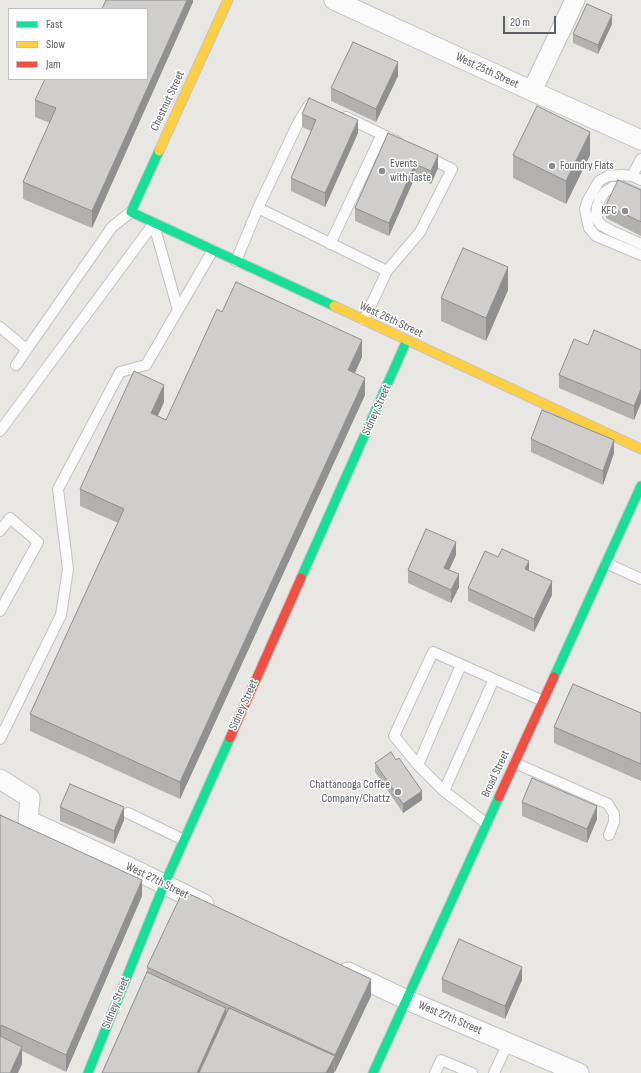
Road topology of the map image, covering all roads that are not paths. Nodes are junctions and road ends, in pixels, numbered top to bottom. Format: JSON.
{"nodes":[{"id":1,"x":228,"y":0,"type":"edge"},
{"id":2,"x":334,"y":0,"type":"edge"},
{"id":3,"x":575,"y":0,"type":"edge"},
{"id":4,"x":532,"y":91,"type":"junction"},
{"id":5,"x":319,"y":103,"type":"edge"},
{"id":6,"x":340,"y":114,"type":"edge"},
{"id":7,"x":382,"y":134,"type":"junction"},
{"id":8,"x":641,"y":140,"type":"edge"},
{"id":9,"x":641,"y":160,"type":"edge"},
{"id":10,"x":637,"y":178,"type":"edge"},
{"id":11,"x":641,"y":195,"type":"edge"},
{"id":12,"x":258,"y":208,"type":"junction"},
{"id":13,"x":131,"y":212,"type":"junction"},
{"id":14,"x":154,"y":223,"type":"junction"},
{"id":15,"x":330,"y":244,"type":"junction"},
{"id":16,"x":641,"y":244,"type":"edge"},
{"id":17,"x":213,"y":250,"type":"junction"},
{"id":18,"x":641,"y":255,"type":"edge"},
{"id":19,"x":236,"y":261,"type":"junction"},
{"id":20,"x":387,"y":271,"type":"junction"},
{"id":21,"x":178,"y":310,"type":"junction"},
{"id":22,"x":364,"y":320,"type":"junction"},
{"id":23,"x":0,"y":327,"type":"edge"},
{"id":24,"x":407,"y":340,"type":"junction"},
{"id":25,"x":26,"y":349,"type":"junction"},
{"id":26,"x":16,"y":365,"type":"dead end"},
{"id":27,"x":0,"y":431,"type":"edge"},
{"id":28,"x":641,"y":449,"type":"edge"},
{"id":29,"x":641,"y":486,"type":"edge"},
{"id":30,"x":637,"y":507,"type":"edge"},
{"id":31,"x":0,"y":531,"type":"edge"},
{"id":32,"x":606,"y":563,"type":"junction"},
{"id":33,"x":641,"y":579,"type":"edge"},
{"id":34,"x":0,"y":611,"type":"edge"},
{"id":35,"x":461,"y":665,"type":"junction"},
{"id":36,"x":494,"y":679,"type":"junction"},
{"id":37,"x":543,"y":701,"type":"junction"},
{"id":38,"x":0,"y":739,"type":"edge"},
{"id":39,"x":515,"y":763,"type":"junction"},
{"id":40,"x":418,"y":765,"type":"junction"},
{"id":41,"x":0,"y":779,"type":"edge"},
{"id":42,"x":444,"y":791,"type":"junction"},
{"id":43,"x":128,"y":813,"type":"dead end"},
{"id":44,"x":487,"y":824,"type":"junction"},
{"id":45,"x":609,"y":835,"type":"dead end"},
{"id":46,"x":184,"y":840,"type":"junction"},
{"id":47,"x":164,"y":885,"type":"junction"},
{"id":48,"x":221,"y":912,"type":"edge"},
{"id":49,"x":335,"y":966,"type":"edge"},
{"id":50,"x":407,"y":1000,"type":"junction"},
{"id":51,"x":508,"y":1043,"type":"junction"},
{"id":52,"x":88,"y":1073,"type":"edge"},
{"id":53,"x":373,"y":1073,"type":"edge"},
{"id":54,"x":435,"y":1073,"type":"edge"},
{"id":55,"x":472,"y":1073,"type":"edge"},
{"id":56,"x":494,"y":1073,"type":"edge"},
{"id":57,"x":579,"y":1073,"type":"edge"}],
"edges":[{"from":1,"to":13,"type":"street","name":"Chestnut Street"},
{"from":2,"to":4,"type":"street","name":"West 25th Street"},
{"from":3,"to":4,"type":"street"},
{"from":4,"to":8,"type":"street","name":"West 25th Street"},
{"from":5,"to":12,"type":"lane"},
{"from":6,"to":7,"type":"lane"},
{"from":7,"to":15,"type":"lane"},
{"from":7,"to":20,"type":"lane"},
{"from":9,"to":10,"type":"lane"},
{"from":10,"to":18,"type":"lane"},
{"from":11,"to":16,"type":"lane"},
{"from":12,"to":15,"type":"lane"},
{"from":12,"to":19,"type":"lane"},
{"from":13,"to":14,"type":"street","name":"West 26th Street"},
{"from":13,"to":25,"type":"lane"},
{"from":14,"to":17,"type":"street","name":"West 26th Street"},
{"from":14,"to":21,"type":"lane"},
{"from":14,"to":27,"type":"lane"},
{"from":15,"to":20,"type":"lane"},
{"from":17,"to":19,"type":"street","name":"West 26th Street"},
{"from":17,"to":21,"type":"lane"},
{"from":19,"to":22,"type":"street","name":"West 26th Street"},
{"from":20,"to":22,"type":"lane"},
{"from":21,"to":38,"type":"lane"},
{"from":22,"to":24,"type":"street","name":"West 26th Street"},
{"from":23,"to":25,"type":"lane"},
{"from":24,"to":28,"type":"street","name":"West 26th Street"},
{"from":24,"to":46,"type":"street","name":"Sidney Street"},
{"from":25,"to":26,"type":"lane"},
{"from":29,"to":30,"type":"street","name":"Broad Street"},
{"from":30,"to":32,"type":"street","name":"Broad Street"},
{"from":31,"to":34,"type":"lane"},
{"from":32,"to":33,"type":"lane"},
{"from":32,"to":37,"type":"street","name":"Broad Street"},
{"from":35,"to":36,"type":"lane"},
{"from":35,"to":40,"type":"lane"},
{"from":35,"to":40,"type":"lane"},
{"from":36,"to":37,"type":"lane"},
{"from":36,"to":42,"type":"lane"},
{"from":37,"to":39,"type":"street","name":"Broad Street"},
{"from":39,"to":44,"type":"street","name":"Broad Street"},
{"from":39,"to":45,"type":"lane"},
{"from":40,"to":42,"type":"lane"},
{"from":41,"to":47,"type":"street","name":"West 27th Street"},
{"from":42,"to":44,"type":"lane"},
{"from":43,"to":46,"type":"lane"},
{"from":44,"to":50,"type":"street","name":"Broad Street"},
{"from":46,"to":47,"type":"street","name":"Sidney Street"},
{"from":47,"to":48,"type":"street","name":"West 27th Street"},
{"from":47,"to":52,"type":"street","name":"Sidney Street"},
{"from":49,"to":50,"type":"street","name":"West 27th Street"},
{"from":50,"to":51,"type":"street","name":"West 27th Street"},
{"from":50,"to":53,"type":"street","name":"Broad Street"},
{"from":51,"to":56,"type":"lane"},
{"from":51,"to":57,"type":"street","name":"West 27th Street"},
{"from":54,"to":55,"type":"lane"}]}
